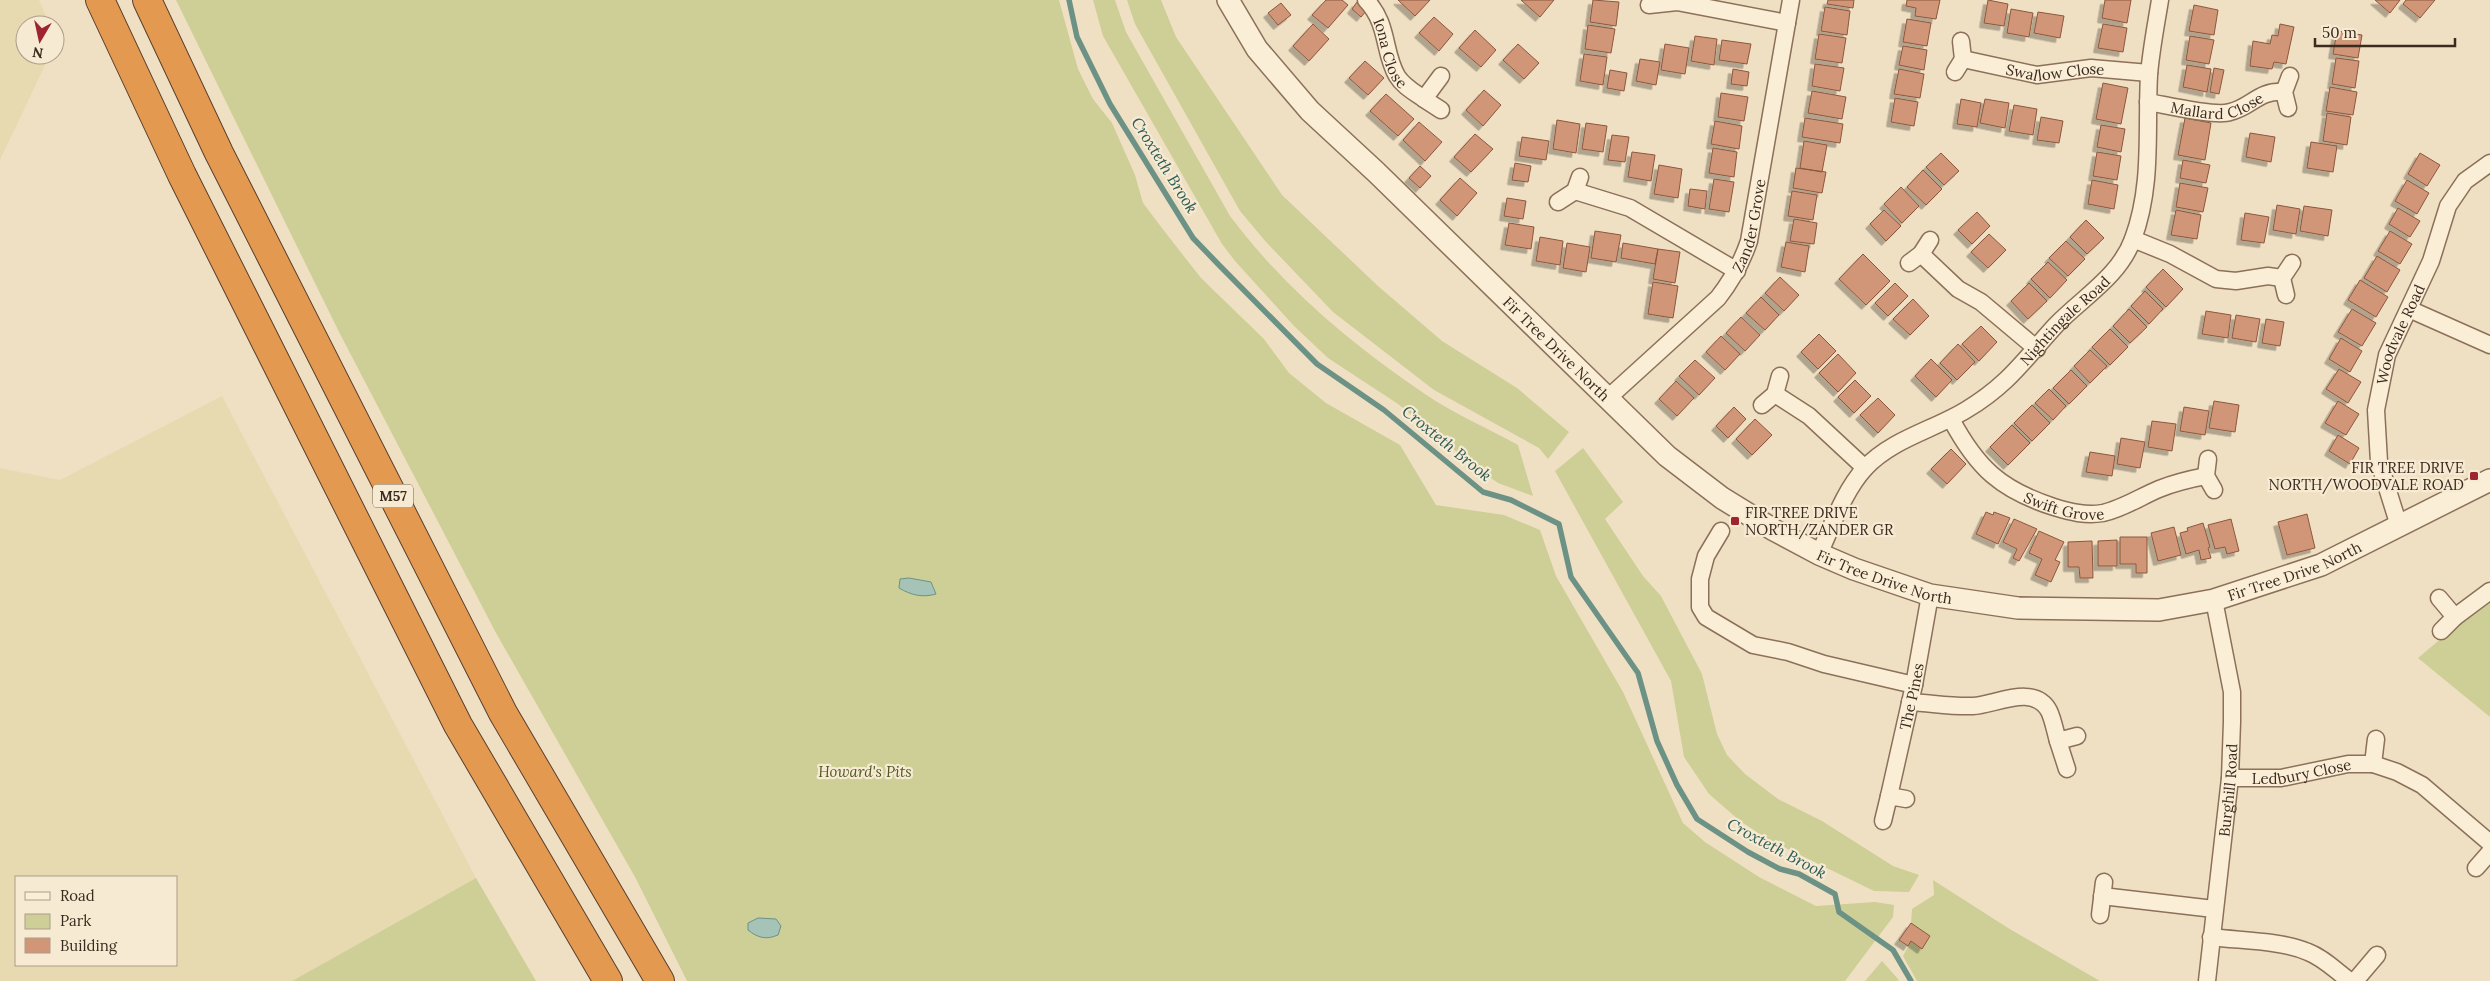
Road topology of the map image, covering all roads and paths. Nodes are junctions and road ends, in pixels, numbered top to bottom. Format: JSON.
{"nodes":[{"id":1,"x":100,"y":0,"type":"edge"},
{"id":2,"x":147,"y":0,"type":"edge"},
{"id":3,"x":1366,"y":0,"type":"edge"},
{"id":4,"x":1791,"y":0,"type":"edge"},
{"id":5,"x":2160,"y":0,"type":"edge"},
{"id":6,"x":1235,"y":3,"type":"edge"},
{"id":7,"x":1648,"y":8,"type":"edge"},
{"id":8,"x":1787,"y":23,"type":"junction"},
{"id":9,"x":1961,"y":41,"type":"dead end"},
{"id":10,"x":2149,"y":73,"type":"junction"},
{"id":11,"x":1441,"y":76,"type":"dead end"},
{"id":12,"x":2290,"y":76,"type":"dead end"},
{"id":13,"x":2284,"y":92,"type":"junction"},
{"id":14,"x":1424,"y":99,"type":"junction"},
{"id":15,"x":2148,"y":102,"type":"junction"},
{"id":16,"x":2288,"y":108,"type":"dead end"},
{"id":17,"x":1441,"y":110,"type":"dead end"},
{"id":18,"x":2490,"y":163,"type":"edge"},
{"id":19,"x":1558,"y":202,"type":"dead end"},
{"id":20,"x":2133,"y":239,"type":"junction"},
{"id":21,"x":1930,"y":240,"type":"dead end"},
{"id":22,"x":2292,"y":263,"type":"dead end"},
{"id":23,"x":1737,"y":271,"type":"junction"},
{"id":24,"x":2282,"y":278,"type":"junction"},
{"id":25,"x":2286,"y":294,"type":"dead end"},
{"id":26,"x":2409,"y":310,"type":"junction"},
{"id":27,"x":2490,"y":345,"type":"edge"},
{"id":28,"x":2037,"y":349,"type":"junction"},
{"id":29,"x":1780,"y":376,"type":"dead end"},
{"id":30,"x":1775,"y":394,"type":"junction"},
{"id":31,"x":1608,"y":398,"type":"junction"},
{"id":32,"x":1762,"y":406,"type":"dead end"},
{"id":33,"x":1952,"y":419,"type":"junction"},
{"id":34,"x":2208,"y":459,"type":"dead end"},
{"id":35,"x":1865,"y":468,"type":"junction"},
{"id":36,"x":2490,"y":480,"type":"edge"},
{"id":37,"x":2399,"y":526,"type":"junction"},
{"id":38,"x":1721,"y":531,"type":"dead end"},
{"id":39,"x":1819,"y":554,"type":"junction"},
{"id":40,"x":2490,"y":591,"type":"edge"},
{"id":41,"x":1930,"y":595,"type":"junction"},
{"id":42,"x":2439,"y":598,"type":"dead end"},
{"id":43,"x":2214,"y":600,"type":"junction"},
{"id":44,"x":2455,"y":618,"type":"junction"},
{"id":45,"x":2440,"y":630,"type":"dead end"},
{"id":46,"x":1914,"y":685,"type":"junction"},
{"id":47,"x":1910,"y":702,"type":"junction"},
{"id":48,"x":2077,"y":736,"type":"dead end"},
{"id":49,"x":2376,"y":739,"type":"dead end"},
{"id":50,"x":2058,"y":741,"type":"junction"},
{"id":51,"x":2373,"y":764,"type":"junction"},
{"id":52,"x":2067,"y":769,"type":"dead end"},
{"id":53,"x":2230,"y":778,"type":"junction"},
{"id":54,"x":1889,"y":796,"type":"junction"},
{"id":55,"x":1906,"y":799,"type":"dead end"},
{"id":56,"x":1883,"y":821,"type":"dead end"},
{"id":57,"x":2490,"y":843,"type":"edge"},
{"id":58,"x":2490,"y":852,"type":"edge"},
{"id":59,"x":2476,"y":868,"type":"dead end"},
{"id":60,"x":2214,"y":909,"type":"junction"},
{"id":61,"x":2100,"y":915,"type":"dead end"},
{"id":62,"x":2211,"y":937,"type":"junction"},
{"id":63,"x":2377,"y":955,"type":"dead end"},
{"id":64,"x":608,"y":981,"type":"edge"},
{"id":65,"x":660,"y":981,"type":"edge"},
{"id":66,"x":2207,"y":981,"type":"edge"},
{"id":67,"x":2350,"y":981,"type":"edge"},
{"id":68,"x":2355,"y":981,"type":"edge"}],
"edges":[{"from":1,"to":64,"type":"highway","number":"M57"},
{"from":2,"to":65,"type":"highway","number":"M57"},
{"from":3,"to":14,"type":"street","name":"Iona Close"},
{"from":4,"to":8,"type":"street","name":"Zander Grove"},
{"from":5,"to":10,"type":"street","name":"Nightingale Road"},
{"from":6,"to":31,"type":"street","name":"Fir Tree Drive North"},
{"from":7,"to":8,"type":"street"},
{"from":8,"to":23,"type":"street","name":"Zander Grove"},
{"from":9,"to":10,"type":"street","name":"Swallow Close"},
{"from":10,"to":15,"type":"street","name":"Nightingale Road"},
{"from":11,"to":14,"type":"street","name":"Iona Close"},
{"from":12,"to":13,"type":"street","name":"Mallard Close"},
{"from":13,"to":15,"type":"street","name":"Mallard Close"},
{"from":13,"to":16,"type":"street","name":"Mallard Close"},
{"from":14,"to":17,"type":"street","name":"Iona Close"},
{"from":15,"to":20,"type":"street","name":"Nightingale Road"},
{"from":18,"to":26,"type":"street","name":"Woodvale Road"},
{"from":19,"to":23,"type":"street"},
{"from":20,"to":24,"type":"street"},
{"from":20,"to":28,"type":"street","name":"Nightingale Road"},
{"from":21,"to":28,"type":"street"},
{"from":22,"to":24,"type":"street"},
{"from":23,"to":31,"type":"street","name":"Zander Grove"},
{"from":24,"to":25,"type":"street"},
{"from":26,"to":27,"type":"street"},
{"from":26,"to":37,"type":"street","name":"Woodvale Road"},
{"from":28,"to":33,"type":"street","name":"Nightingale Road"},
{"from":29,"to":30,"type":"street"},
{"from":30,"to":32,"type":"street"},
{"from":30,"to":35,"type":"street"},
{"from":31,"to":39,"type":"street","name":"Fir Tree Drive North"},
{"from":33,"to":34,"type":"street","name":"Swift Grove"},
{"from":33,"to":35,"type":"street","name":"Nightingale Road"},
{"from":35,"to":39,"type":"street","name":"Nightingale Road"},
{"from":36,"to":37,"type":"street","name":"Fir Tree Drive North"},
{"from":37,"to":43,"type":"street","name":"Fir Tree Drive North"},
{"from":38,"to":46,"type":"street"},
{"from":39,"to":41,"type":"street","name":"Fir Tree Drive North"},
{"from":40,"to":44,"type":"street"},
{"from":41,"to":43,"type":"street","name":"Fir Tree Drive North"},
{"from":41,"to":46,"type":"street","name":"The Pines"},
{"from":42,"to":44,"type":"street"},
{"from":43,"to":53,"type":"street","name":"Burghill Road"},
{"from":44,"to":45,"type":"street"},
{"from":46,"to":47,"type":"street","name":"The Pines"},
{"from":47,"to":50,"type":"street"},
{"from":47,"to":54,"type":"street","name":"The Pines"},
{"from":48,"to":50,"type":"street"},
{"from":49,"to":51,"type":"street","name":"Ledbury Close"},
{"from":50,"to":52,"type":"street"},
{"from":51,"to":53,"type":"street","name":"Ledbury Close"},
{"from":51,"to":57,"type":"street","name":"Ledbury Close"},
{"from":53,"to":60,"type":"street","name":"Burghill Road"},
{"from":54,"to":55,"type":"street"},
{"from":54,"to":56,"type":"street","name":"The Pines"},
{"from":58,"to":59,"type":"street"},
{"from":60,"to":61,"type":"street"},
{"from":60,"to":62,"type":"street","name":"Burghill Road"},
{"from":62,"to":66,"type":"street","name":"Burghill Road"},
{"from":62,"to":67,"type":"street"},
{"from":63,"to":68,"type":"street"}]}
